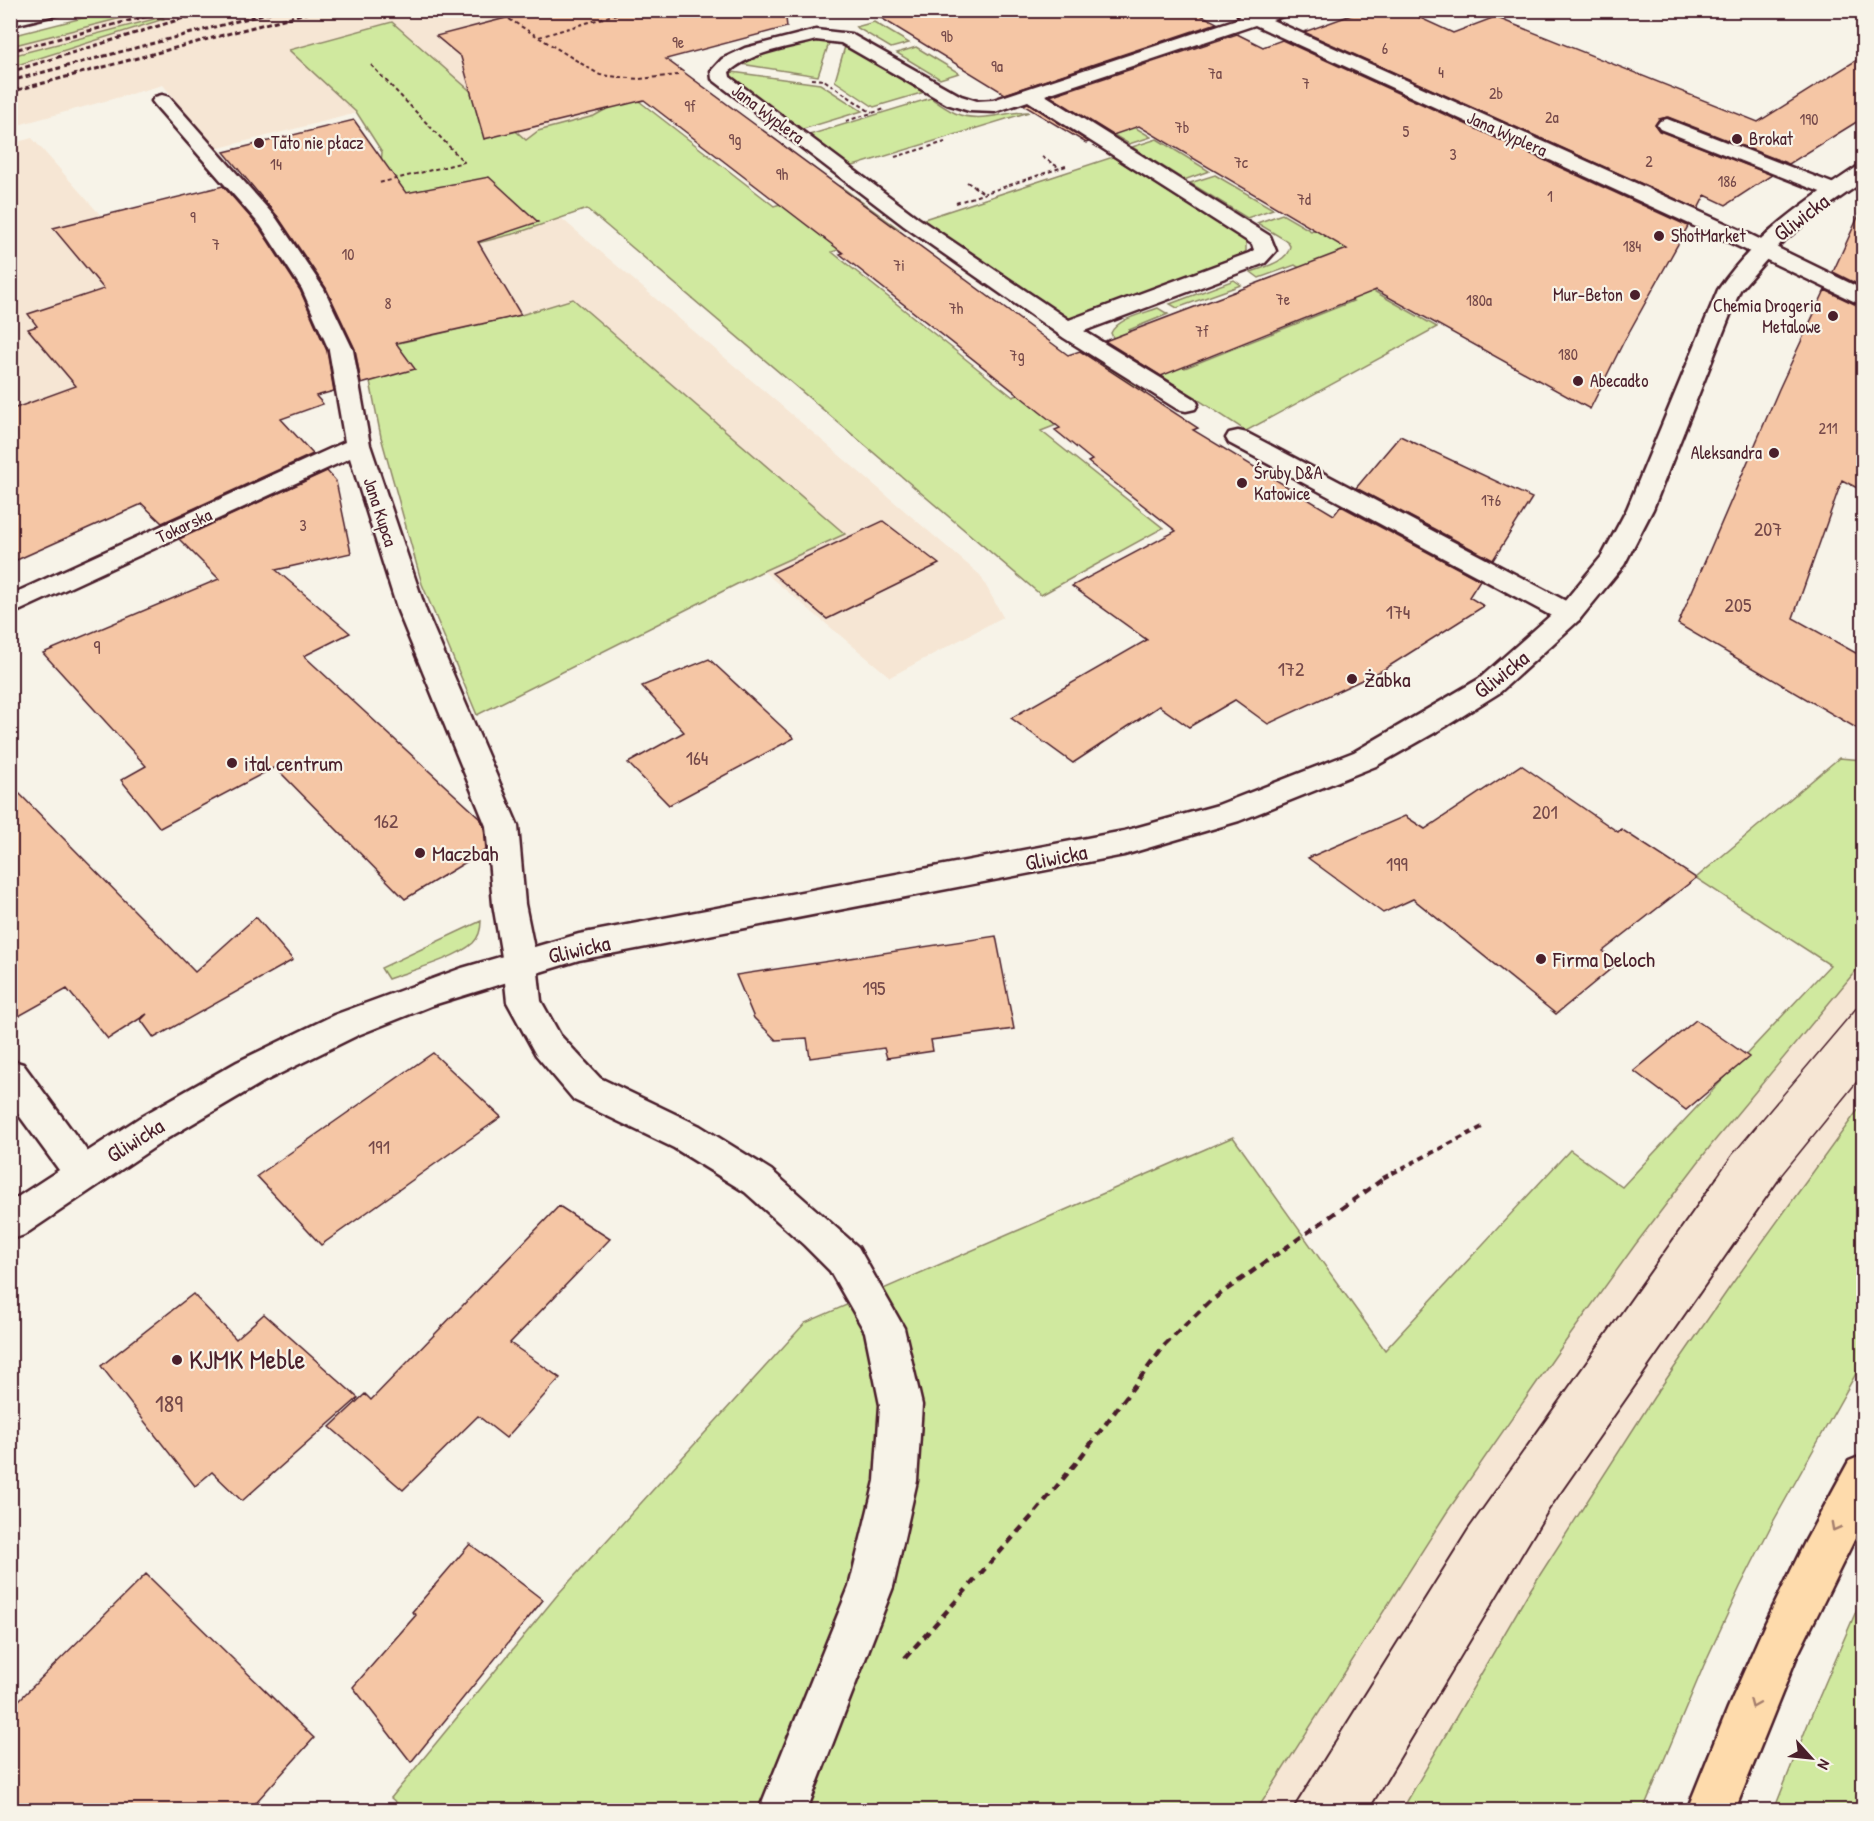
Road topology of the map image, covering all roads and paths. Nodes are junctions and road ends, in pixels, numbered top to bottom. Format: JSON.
{"nodes":[{"id":1,"x":53,"y":10,"type":"edge"},
{"id":2,"x":630,"y":10,"type":"edge"},
{"id":3,"x":1284,"y":10,"type":"edge"},
{"id":4,"x":1246,"y":15,"type":"edge"},
{"id":5,"x":509,"y":19,"type":"dead end"},
{"id":6,"x":10,"y":21,"type":"edge"},
{"id":7,"x":539,"y":37,"type":"junction"},
{"id":8,"x":371,"y":65,"type":"dead end"},
{"id":9,"x":720,"y":71,"type":"junction"},
{"id":10,"x":940,"y":92,"type":"junction"},
{"id":11,"x":1030,"y":94,"type":"junction"},
{"id":12,"x":162,"y":101,"type":"dead end"},
{"id":13,"x":1667,"y":125,"type":"dead end"},
{"id":14,"x":796,"y":135,"type":"junction"},
{"id":15,"x":1117,"y":149,"type":"junction"},
{"id":16,"x":1042,"y":158,"type":"dead end"},
{"id":17,"x":1060,"y":168,"type":"junction"},
{"id":18,"x":1863,"y":171,"type":"edge"},
{"id":19,"x":967,"y":182,"type":"dead end"},
{"id":20,"x":380,"y":183,"type":"dead end"},
{"id":21,"x":1835,"y":190,"type":"junction"},
{"id":22,"x":985,"y":194,"type":"junction"},
{"id":23,"x":907,"y":219,"type":"junction"},
{"id":24,"x":1760,"y":249,"type":"junction"},
{"id":25,"x":1863,"y":298,"type":"edge"},
{"id":26,"x":1068,"y":329,"type":"junction"},
{"id":27,"x":1186,"y":404,"type":"dead end"},
{"id":28,"x":1238,"y":438,"type":"dead end"},
{"id":29,"x":358,"y":446,"type":"junction"},
{"id":30,"x":10,"y":606,"type":"edge"},
{"id":31,"x":1569,"y":615,"type":"junction"},
{"id":32,"x":520,"y":963,"type":"junction"},
{"id":33,"x":10,"y":1074,"type":"edge"},
{"id":34,"x":1482,"y":1127,"type":"dead end"},
{"id":35,"x":83,"y":1174,"type":"junction"},
{"id":36,"x":10,"y":1223,"type":"edge"},
{"id":37,"x":1863,"y":1476,"type":"edge"},
{"id":38,"x":900,"y":1665,"type":"dead end"},
{"id":39,"x":783,"y":1810,"type":"edge"},
{"id":40,"x":1711,"y":1810,"type":"edge"}],
"edges":[{"from":1,"to":6,"type":"street"},
{"from":2,"to":7,"type":"path"},
{"from":3,"to":4,"type":"street"},
{"from":4,"to":11,"type":"street","name":"Jana Wyplera"},
{"from":4,"to":24,"type":"street","name":"Jana Wyplera"},
{"from":5,"to":7,"type":"path"},
{"from":7,"to":9,"type":"path"},
{"from":8,"to":20,"type":"path"},
{"from":9,"to":10,"type":"street","name":"Jana Wyplera"},
{"from":9,"to":14,"type":"street","name":"Jana Wyplera"},
{"from":10,"to":11,"type":"street","name":"Jana Wyplera"},
{"from":10,"to":14,"type":"path"},
{"from":11,"to":15,"type":"street"},
{"from":12,"to":29,"type":"street","name":"Jana Kupca"},
{"from":13,"to":21,"type":"street"},
{"from":14,"to":23,"type":"street","name":"Jana Wyplera"},
{"from":15,"to":17,"type":"path"},
{"from":15,"to":26,"type":"street"},
{"from":16,"to":17,"type":"path"},
{"from":17,"to":22,"type":"path"},
{"from":18,"to":21,"type":"street","name":"Gliwicka"},
{"from":19,"to":22,"type":"path"},
{"from":21,"to":24,"type":"street","name":"Gliwicka"},
{"from":22,"to":23,"type":"path"},
{"from":23,"to":26,"type":"street","name":"Jana Wyplera"},
{"from":24,"to":25,"type":"street","name":"Jana Wyplera"},
{"from":24,"to":31,"type":"street","name":"Gliwicka"},
{"from":26,"to":27,"type":"street","name":"Jana Wyplera"},
{"from":28,"to":31,"type":"street"},
{"from":29,"to":30,"type":"street","name":"Tokarska"},
{"from":29,"to":32,"type":"street","name":"Jana Kupca"},
{"from":31,"to":32,"type":"street","name":"Gliwicka"},
{"from":32,"to":35,"type":"street","name":"Gliwicka"},
{"from":32,"to":39,"type":"street","name":"Jana Kupca"},
{"from":33,"to":35,"type":"street"},
{"from":34,"to":38,"type":"path"},
{"from":35,"to":36,"type":"street","name":"Gliwicka"},
{"from":37,"to":40,"type":"main road","one_way":true}]}
